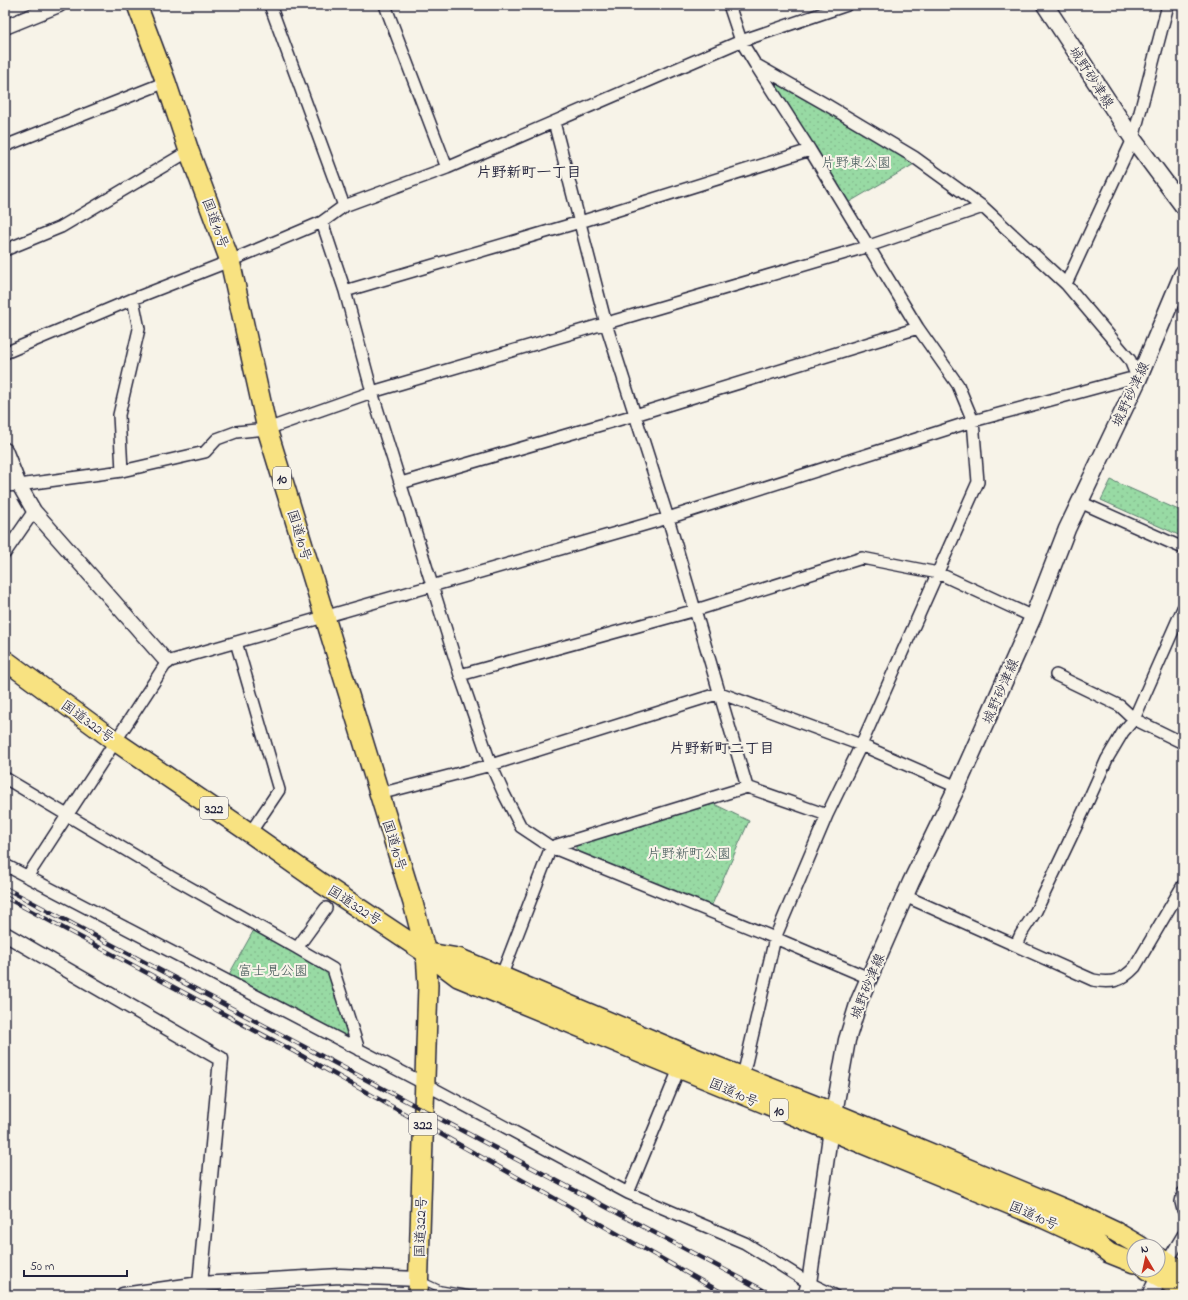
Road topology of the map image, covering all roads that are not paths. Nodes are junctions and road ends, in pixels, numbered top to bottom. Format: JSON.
{"nodes":[{"id":1,"x":137,"y":5,"type":"edge"},
{"id":2,"x":270,"y":5,"type":"edge"},
{"id":3,"x":385,"y":5,"type":"edge"},
{"id":4,"x":729,"y":5,"type":"edge"},
{"id":5,"x":847,"y":5,"type":"edge"},
{"id":6,"x":1045,"y":5,"type":"edge"},
{"id":7,"x":1168,"y":5,"type":"edge"},
{"id":8,"x":50,"y":7,"type":"edge"},
{"id":9,"x":5,"y":27,"type":"edge"},
{"id":10,"x":741,"y":41,"type":"junction"},
{"id":11,"x":755,"y":64,"type":"junction"},
{"id":12,"x":166,"y":82,"type":"junction"},
{"id":13,"x":554,"y":122,"type":"junction"},
{"id":14,"x":1133,"y":139,"type":"junction"},
{"id":15,"x":5,"y":146,"type":"edge"},
{"id":16,"x":810,"y":150,"type":"junction"},
{"id":17,"x":189,"y":151,"type":"junction"},
{"id":18,"x":447,"y":168,"type":"junction"},
{"id":19,"x":344,"y":206,"type":"junction"},
{"id":20,"x":1183,"y":206,"type":"edge"},
{"id":21,"x":983,"y":207,"type":"junction"},
{"id":22,"x":322,"y":222,"type":"junction"},
{"id":23,"x":580,"y":222,"type":"junction"},
{"id":24,"x":869,"y":246,"type":"junction"},
{"id":25,"x":5,"y":250,"type":"edge"},
{"id":26,"x":230,"y":261,"type":"junction"},
{"id":27,"x":1183,"y":273,"type":"edge"},
{"id":28,"x":1066,"y":284,"type":"junction"},
{"id":29,"x":345,"y":291,"type":"junction"},
{"id":30,"x":133,"y":299,"type":"junction"},
{"id":31,"x":606,"y":324,"type":"junction"},
{"id":32,"x":918,"y":328,"type":"junction"},
{"id":33,"x":5,"y":353,"type":"edge"},
{"id":34,"x":1138,"y":380,"type":"junction"},
{"id":35,"x":372,"y":392,"type":"junction"},
{"id":36,"x":635,"y":416,"type":"junction"},
{"id":37,"x":973,"y":421,"type":"junction"},
{"id":38,"x":268,"y":429,"type":"junction"},
{"id":39,"x":5,"y":450,"type":"edge"},
{"id":40,"x":122,"y":471,"type":"junction"},
{"id":41,"x":401,"y":483,"type":"junction"},
{"id":42,"x":12,"y":486,"type":"edge"},
{"id":43,"x":1080,"y":502,"type":"junction"},
{"id":44,"x":34,"y":511,"type":"junction"},
{"id":45,"x":668,"y":518,"type":"junction"},
{"id":46,"x":1183,"y":548,"type":"edge"},
{"id":47,"x":5,"y":553,"type":"edge"},
{"id":48,"x":938,"y":574,"type":"junction"},
{"id":49,"x":433,"y":587,"type":"junction"},
{"id":50,"x":1183,"y":608,"type":"edge"},
{"id":51,"x":696,"y":610,"type":"junction"},
{"id":52,"x":1033,"y":616,"type":"junction"},
{"id":53,"x":324,"y":617,"type":"junction"},
{"id":54,"x":236,"y":642,"type":"junction"},
{"id":55,"x":5,"y":660,"type":"edge"},
{"id":56,"x":167,"y":662,"type":"junction"},
{"id":57,"x":460,"y":675,"type":"junction"},
{"id":58,"x":1056,"y":675,"type":"dead end"},
{"id":59,"x":720,"y":694,"type":"junction"},
{"id":60,"x":1134,"y":718,"type":"junction"},
{"id":61,"x":115,"y":741,"type":"junction"},
{"id":62,"x":1183,"y":743,"type":"edge"},
{"id":63,"x":861,"y":745,"type":"junction"},
{"id":64,"x":491,"y":765,"type":"junction"},
{"id":65,"x":5,"y":778,"type":"edge"},
{"id":66,"x":747,"y":787,"type":"junction"},
{"id":67,"x":957,"y":787,"type":"junction"},
{"id":68,"x":380,"y":794,"type":"junction"},
{"id":69,"x":67,"y":815,"type":"junction"},
{"id":70,"x":827,"y":815,"type":"junction"},
{"id":71,"x":250,"y":833,"type":"junction"},
{"id":72,"x":551,"y":847,"type":"junction"},
{"id":73,"x":5,"y":865,"type":"edge"},
{"id":74,"x":27,"y":877,"type":"junction"},
{"id":75,"x":1183,"y":885,"type":"edge"},
{"id":76,"x":905,"y":896,"type":"junction"},
{"id":77,"x":326,"y":908,"type":"dead end"},
{"id":78,"x":5,"y":934,"type":"edge"},
{"id":79,"x":775,"y":938,"type":"junction"},
{"id":80,"x":1016,"y":945,"type":"junction"},
{"id":81,"x":297,"y":948,"type":"junction"},
{"id":82,"x":426,"y":953,"type":"junction"},
{"id":83,"x":501,"y":977,"type":"junction"},
{"id":84,"x":869,"y":978,"type":"junction"},
{"id":85,"x":359,"y":1050,"type":"junction"},
{"id":86,"x":679,"y":1069,"type":"junction"},
{"id":87,"x":743,"y":1076,"type":"junction"},
{"id":88,"x":425,"y":1084,"type":"junction"},
{"id":89,"x":834,"y":1113,"type":"junction"},
{"id":90,"x":831,"y":1132,"type":"junction"},
{"id":91,"x":628,"y":1193,"type":"junction"},
{"id":92,"x":1183,"y":1193,"type":"edge"},
{"id":93,"x":1183,"y":1210,"type":"edge"},
{"id":94,"x":1183,"y":1234,"type":"edge"},
{"id":95,"x":1126,"y":1238,"type":"edge"},
{"id":96,"x":1166,"y":1256,"type":"edge"},
{"id":97,"x":1126,"y":1260,"type":"edge"},
{"id":98,"x":1166,"y":1268,"type":"edge"},
{"id":99,"x":1183,"y":1271,"type":"edge"},
{"id":100,"x":1166,"y":1274,"type":"edge"},
{"id":101,"x":1155,"y":1278,"type":"edge"},
{"id":102,"x":418,"y":1287,"type":"edge"},
{"id":103,"x":199,"y":1289,"type":"edge"},
{"id":104,"x":807,"y":1289,"type":"edge"},
{"id":105,"x":1183,"y":1290,"type":"edge"},
{"id":106,"x":123,"y":1295,"type":"edge"},
{"id":107,"x":475,"y":1295,"type":"edge"},
{"id":108,"x":834,"y":1295,"type":"edge"},
{"id":109,"x":1150,"y":1295,"type":"edge"}],
"edges":[{"from":1,"to":12,"type":"highway","name":"国道10号","number":"10"},
{"from":2,"to":19,"type":"street"},
{"from":3,"to":18,"type":"street"},
{"from":4,"to":10,"type":"street"},
{"from":5,"to":10,"type":"street"},
{"from":6,"to":14,"type":"main road","name":"城野砂津線"},
{"from":7,"to":14,"type":"street"},
{"from":8,"to":9,"type":"street"},
{"from":10,"to":11,"type":"street"},
{"from":10,"to":13,"type":"street"},
{"from":11,"to":16,"type":"street"},
{"from":11,"to":21,"type":"street"},
{"from":12,"to":15,"type":"street"},
{"from":12,"to":17,"type":"highway","name":"国道10号","number":"10"},
{"from":13,"to":18,"type":"street"},
{"from":13,"to":23,"type":"street"},
{"from":14,"to":20,"type":"main road","name":"城野砂津線"},
{"from":14,"to":28,"type":"street"},
{"from":16,"to":23,"type":"street"},
{"from":16,"to":24,"type":"street"},
{"from":17,"to":25,"type":"street"},
{"from":17,"to":26,"type":"highway","name":"国道10号","number":"10"},
{"from":18,"to":19,"type":"street"},
{"from":19,"to":22,"type":"street"},
{"from":21,"to":24,"type":"street"},
{"from":21,"to":28,"type":"street"},
{"from":22,"to":26,"type":"street"},
{"from":22,"to":29,"type":"street"},
{"from":23,"to":29,"type":"street"},
{"from":23,"to":31,"type":"street"},
{"from":24,"to":31,"type":"street"},
{"from":24,"to":32,"type":"street"},
{"from":26,"to":30,"type":"street"},
{"from":26,"to":38,"type":"highway","name":"国道10号","number":"10"},
{"from":27,"to":34,"type":"main road","name":"城野砂津線"},
{"from":28,"to":34,"type":"street"},
{"from":29,"to":35,"type":"street"},
{"from":30,"to":33,"type":"street"},
{"from":30,"to":40,"type":"street"},
{"from":31,"to":35,"type":"street"},
{"from":31,"to":36,"type":"street"},
{"from":32,"to":36,"type":"street"},
{"from":32,"to":37,"type":"street"},
{"from":34,"to":37,"type":"street"},
{"from":34,"to":43,"type":"main road","name":"城野砂津線"},
{"from":35,"to":38,"type":"street"},
{"from":35,"to":41,"type":"street"},
{"from":36,"to":41,"type":"street"},
{"from":36,"to":45,"type":"street"},
{"from":37,"to":45,"type":"street"},
{"from":37,"to":48,"type":"street"},
{"from":38,"to":40,"type":"street"},
{"from":38,"to":53,"type":"highway","name":"国道10号","number":"10"},
{"from":39,"to":42,"type":"street"},
{"from":40,"to":42,"type":"street"},
{"from":41,"to":49,"type":"street"},
{"from":42,"to":44,"type":"street"},
{"from":43,"to":46,"type":"street"},
{"from":43,"to":52,"type":"main road","name":"城野砂津線"},
{"from":44,"to":47,"type":"street"},
{"from":44,"to":56,"type":"street"},
{"from":45,"to":49,"type":"street"},
{"from":45,"to":51,"type":"street"},
{"from":48,"to":51,"type":"street"},
{"from":48,"to":52,"type":"street"},
{"from":48,"to":63,"type":"street"},
{"from":49,"to":53,"type":"street"},
{"from":49,"to":57,"type":"street"},
{"from":50,"to":60,"type":"street"},
{"from":51,"to":57,"type":"street"},
{"from":51,"to":59,"type":"street"},
{"from":52,"to":67,"type":"main road","name":"城野砂津線"},
{"from":53,"to":54,"type":"street"},
{"from":53,"to":68,"type":"highway","name":"国道10号","number":"10"},
{"from":54,"to":56,"type":"street"},
{"from":54,"to":71,"type":"street"},
{"from":55,"to":61,"type":"highway","name":"国道322号","number":"322"},
{"from":56,"to":61,"type":"street"},
{"from":57,"to":64,"type":"street"},
{"from":58,"to":60,"type":"street"},
{"from":59,"to":63,"type":"street"},
{"from":59,"to":64,"type":"street"},
{"from":59,"to":66,"type":"street"},
{"from":60,"to":62,"type":"street"},
{"from":60,"to":80,"type":"street"},
{"from":61,"to":69,"type":"street"},
{"from":61,"to":71,"type":"highway","name":"国道322号","number":"322"},
{"from":63,"to":67,"type":"street"},
{"from":63,"to":70,"type":"street"},
{"from":64,"to":68,"type":"street"},
{"from":64,"to":72,"type":"street"},
{"from":65,"to":69,"type":"street"},
{"from":66,"to":70,"type":"street"},
{"from":66,"to":72,"type":"street"},
{"from":67,"to":76,"type":"main road","name":"城野砂津線"},
{"from":68,"to":82,"type":"highway","name":"国道10号","number":"10"},
{"from":69,"to":74,"type":"street"},
{"from":69,"to":81,"type":"street"},
{"from":70,"to":79,"type":"street"},
{"from":71,"to":82,"type":"highway","name":"国道322号","number":"322"},
{"from":72,"to":79,"type":"street"},
{"from":72,"to":83,"type":"street"},
{"from":73,"to":74,"type":"street"},
{"from":74,"to":85,"type":"street"},
{"from":75,"to":80,"type":"street"},
{"from":76,"to":80,"type":"street"},
{"from":76,"to":84,"type":"main road","name":"城野砂津線"},
{"from":77,"to":81,"type":"street"},
{"from":78,"to":103,"type":"street"},
{"from":79,"to":84,"type":"street"},
{"from":79,"to":87,"type":"street"},
{"from":81,"to":85,"type":"street"},
{"from":82,"to":83,"type":"highway","name":"国道10号","number":"10"},
{"from":82,"to":86,"type":"highway","name":"国道10号","number":"10"},
{"from":82,"to":88,"type":"highway","name":"国道322号","number":"322"},
{"from":83,"to":87,"type":"highway","name":"国道10号","number":"10"},
{"from":84,"to":89,"type":"main road","name":"城野砂津線"},
{"from":85,"to":88,"type":"street"},
{"from":86,"to":90,"type":"highway","name":"国道10号","number":"10"},
{"from":86,"to":91,"type":"street"},
{"from":87,"to":89,"type":"highway","name":"国道10号","number":"10"},
{"from":88,"to":91,"type":"street"},
{"from":88,"to":102,"type":"highway","name":"国道322号","number":"322"},
{"from":89,"to":90,"type":"street"},
{"from":89,"to":95,"type":"highway","name":"国道10号","number":"10"},
{"from":90,"to":97,"type":"highway","name":"国道10号","number":"10"},
{"from":90,"to":104,"type":"street"},
{"from":91,"to":104,"type":"street"},
{"from":92,"to":93,"type":"street"},
{"from":94,"to":96,"type":"street"},
{"from":98,"to":99,"type":"highway"},
{"from":100,"to":105,"type":"highway"},
{"from":101,"to":109,"type":"main road"},
{"from":102,"to":103,"type":"street"},
{"from":102,"to":107,"type":"lane"},
{"from":103,"to":106,"type":"street"},
{"from":104,"to":108,"type":"street"}]}
